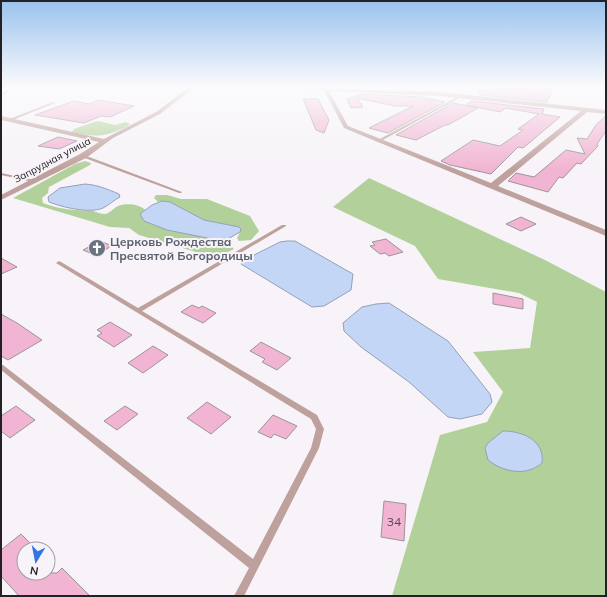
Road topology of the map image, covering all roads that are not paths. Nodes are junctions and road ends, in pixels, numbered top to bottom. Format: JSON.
{"nodes":[{"id":1,"x":23,"y":115,"type":"edge"},
{"id":2,"x":154,"y":115,"type":"edge"},
{"id":3,"x":338,"y":115,"type":"edge"},
{"id":4,"x":427,"y":115,"type":"edge"},
{"id":5,"x":580,"y":115,"type":"edge"},
{"id":6,"x":1,"y":118,"type":"edge"},
{"id":7,"x":9,"y":120,"type":"junction"},
{"id":8,"x":380,"y":140,"type":"junction"},
{"id":9,"x":105,"y":141,"type":"junction"},
{"id":10,"x":83,"y":156,"type":"junction"},
{"id":11,"x":1,"y":174,"type":"edge"},
{"id":12,"x":34,"y":181,"type":"junction"},
{"id":13,"x":494,"y":186,"type":"junction"},
{"id":14,"x":180,"y":192,"type":"dead end"},
{"id":15,"x":1,"y":198,"type":"edge"},
{"id":16,"x":284,"y":226,"type":"dead end"},
{"id":17,"x":606,"y":233,"type":"edge"},
{"id":18,"x":59,"y":263,"type":"dead end"},
{"id":19,"x":138,"y":311,"type":"junction"},
{"id":20,"x":1,"y":367,"type":"edge"},
{"id":21,"x":254,"y":566,"type":"junction"},
{"id":22,"x":239,"y":596,"type":"edge"}],
"edges":[{"from":1,"to":7,"type":"lane"},
{"from":2,"to":9,"type":"street","name":"Запрудная улица"},
{"from":3,"to":8,"type":"street"},
{"from":4,"to":8,"type":"lane"},
{"from":5,"to":13,"type":"street"},
{"from":6,"to":7,"type":"street"},
{"from":7,"to":9,"type":"street"},
{"from":8,"to":13,"type":"street"},
{"from":9,"to":10,"type":"street","name":"Запрудная улица"},
{"from":10,"to":12,"type":"street","name":"Запрудная улица"},
{"from":10,"to":14,"type":"lane"},
{"from":11,"to":12,"type":"lane"},
{"from":12,"to":15,"type":"street","name":"Запрудная улица"},
{"from":13,"to":17,"type":"street"},
{"from":16,"to":19,"type":"lane"},
{"from":18,"to":19,"type":"lane"},
{"from":19,"to":21,"type":"lane"},
{"from":20,"to":21,"type":"lane"},
{"from":21,"to":22,"type":"lane"}]}
